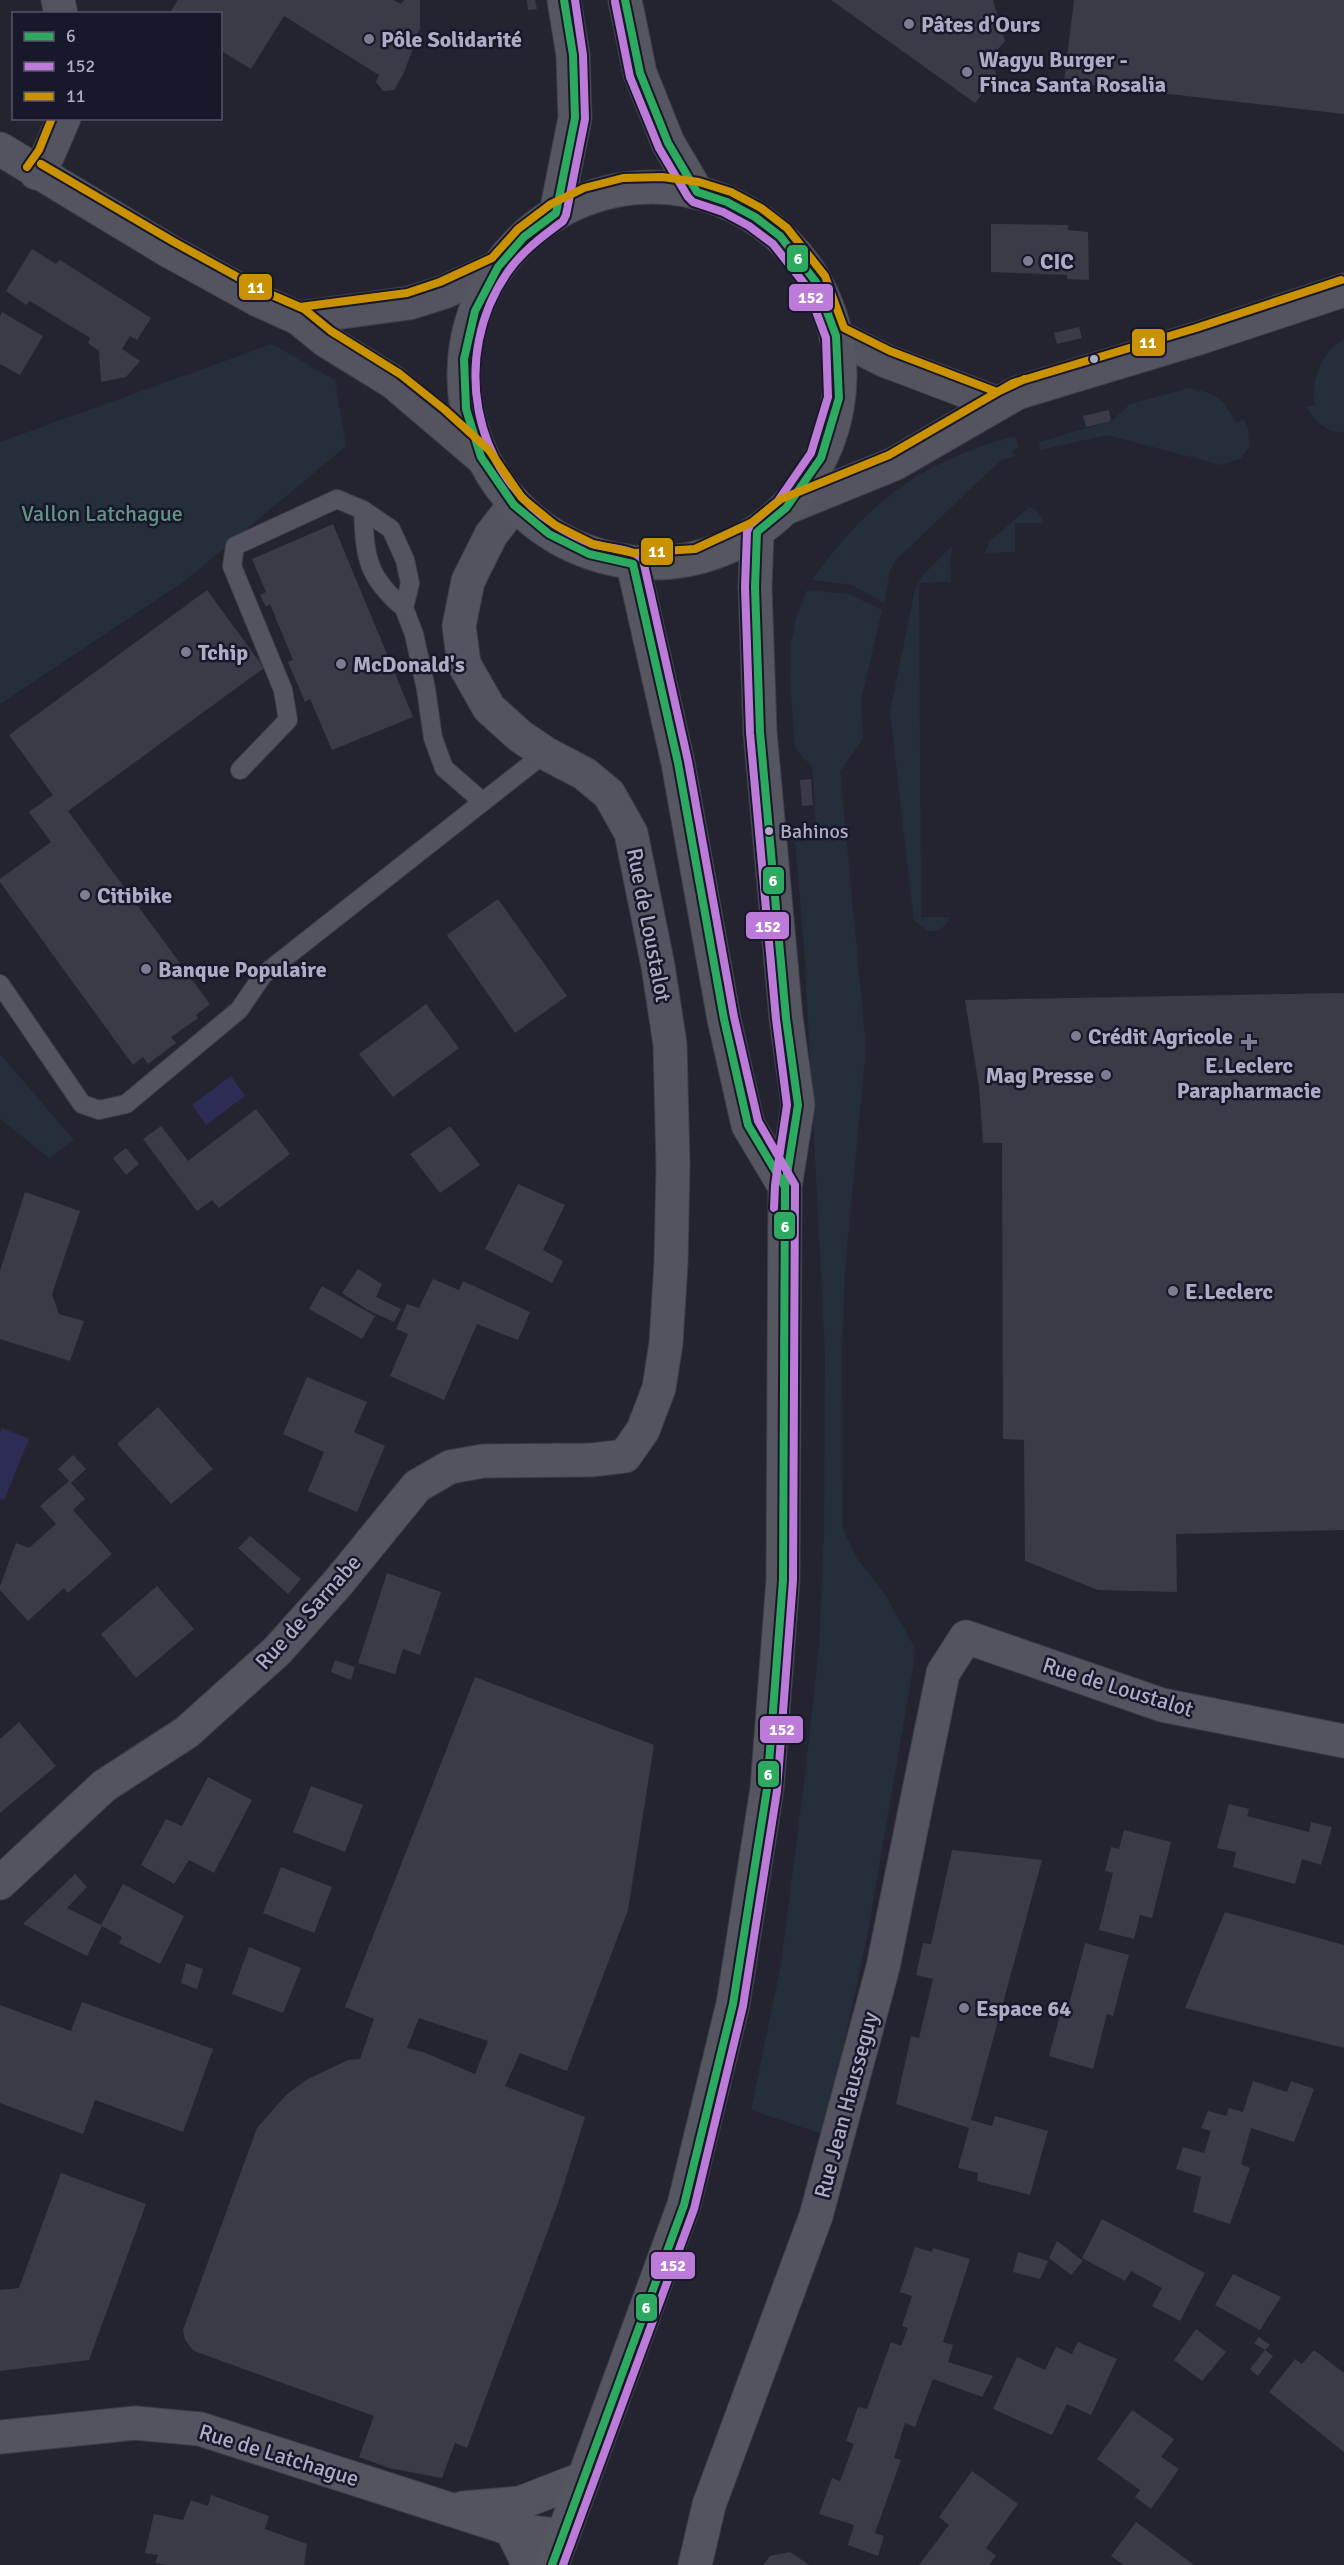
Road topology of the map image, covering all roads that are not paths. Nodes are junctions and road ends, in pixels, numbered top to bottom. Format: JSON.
{"nodes":[{"id":1,"x":564,"y":0,"type":"edge"},
{"id":2,"x":625,"y":0,"type":"edge"},
{"id":3,"x":63,"y":120,"type":"edge"},
{"id":4,"x":0,"y":149,"type":"edge"},
{"id":5,"x":36,"y":173,"type":"junction"},
{"id":6,"x":697,"y":192,"type":"junction"},
{"id":7,"x":556,"y":213,"type":"junction"},
{"id":8,"x":498,"y":267,"type":"junction"},
{"id":9,"x":1344,"y":290,"type":"edge"},
{"id":10,"x":298,"y":318,"type":"junction"},
{"id":11,"x":836,"y":336,"type":"junction"},
{"id":12,"x":997,"y":404,"type":"junction"},
{"id":13,"x":481,"y":457,"type":"junction"},
{"id":14,"x":514,"y":505,"type":"junction"},
{"id":15,"x":786,"y":508,"type":"junction"},
{"id":16,"x":363,"y":510,"type":"junction"},
{"id":17,"x":758,"y":532,"type":"junction"},
{"id":18,"x":633,"y":564,"type":"junction"},
{"id":19,"x":404,"y":608,"type":"junction"},
{"id":20,"x":545,"y":753,"type":"junction"},
{"id":21,"x":240,"y":770,"type":"dead end"},
{"id":22,"x":483,"y":802,"type":"junction"},
{"id":23,"x":0,"y":984,"type":"edge"},
{"id":24,"x":785,"y":1187,"type":"junction"},
{"id":25,"x":644,"y":1430,"type":"joint"},
{"id":26,"x":966,"y":1637,"type":"joint"},
{"id":27,"x":1344,"y":1741,"type":"edge"},
{"id":28,"x":0,"y":1883,"type":"edge"},
{"id":29,"x":0,"y":2437,"type":"edge"},
{"id":30,"x":582,"y":2479,"type":"junction"},
{"id":31,"x":446,"y":2509,"type":"junction"},
{"id":32,"x":510,"y":2529,"type":"junction"},
{"id":33,"x":557,"y":2550,"type":"edge"},
{"id":34,"x":529,"y":2565,"type":"edge"},
{"id":35,"x":695,"y":2565,"type":"edge"}],
"edges":[{"from":1,"to":7,"type":"main road"},
{"from":2,"to":6,"type":"main road"},
{"from":3,"to":5,"type":"street"},
{"from":4,"to":5,"type":"street"},
{"from":5,"to":10,"type":"street"},
{"from":6,"to":7,"type":"main road"},
{"from":6,"to":11,"type":"main road"},
{"from":7,"to":8,"type":"main road"},
{"from":8,"to":10,"type":"street"},
{"from":8,"to":13,"type":"main road"},
{"from":9,"to":12,"type":"street"},
{"from":10,"to":13,"type":"street"},
{"from":11,"to":12,"type":"street"},
{"from":11,"to":15,"type":"main road"},
{"from":12,"to":15,"type":"street"},
{"from":13,"to":14,"type":"main road"},
{"from":14,"to":18,"type":"main road"},
{"from":14,"to":20,"type":"street","name":"Rue de Loustalot"},
{"from":15,"to":17,"type":"main road"},
{"from":16,"to":19,"type":"lane"},
{"from":16,"to":19,"type":"lane"},
{"from":16,"to":21,"type":"lane"},
{"from":17,"to":18,"type":"main road"},
{"from":17,"to":24,"type":"main road"},
{"from":18,"to":24,"type":"main road"},
{"from":19,"to":22,"type":"lane"},
{"from":20,"to":22,"type":"lane"},
{"from":20,"to":25,"type":"street","name":"Rue de Loustalot"},
{"from":22,"to":23,"type":"lane"},
{"from":24,"to":30,"type":"main road"},
{"from":25,"to":28,"type":"street","name":"Rue de Sarnabe"},
{"from":26,"to":27,"type":"street","name":"Rue de Loustalot"},
{"from":26,"to":35,"type":"street","name":"Rue Jean Hausseguy"},
{"from":29,"to":31,"type":"street","name":"Rue de Latchague"},
{"from":30,"to":31,"type":"street","name":"Rue de Latchague"},
{"from":30,"to":33,"type":"main road"},
{"from":31,"to":32,"type":"street","name":"Rue de Latchague"},
{"from":32,"to":33,"type":"street","name":"Rue de Latchague"},
{"from":32,"to":34,"type":"street"}]}
